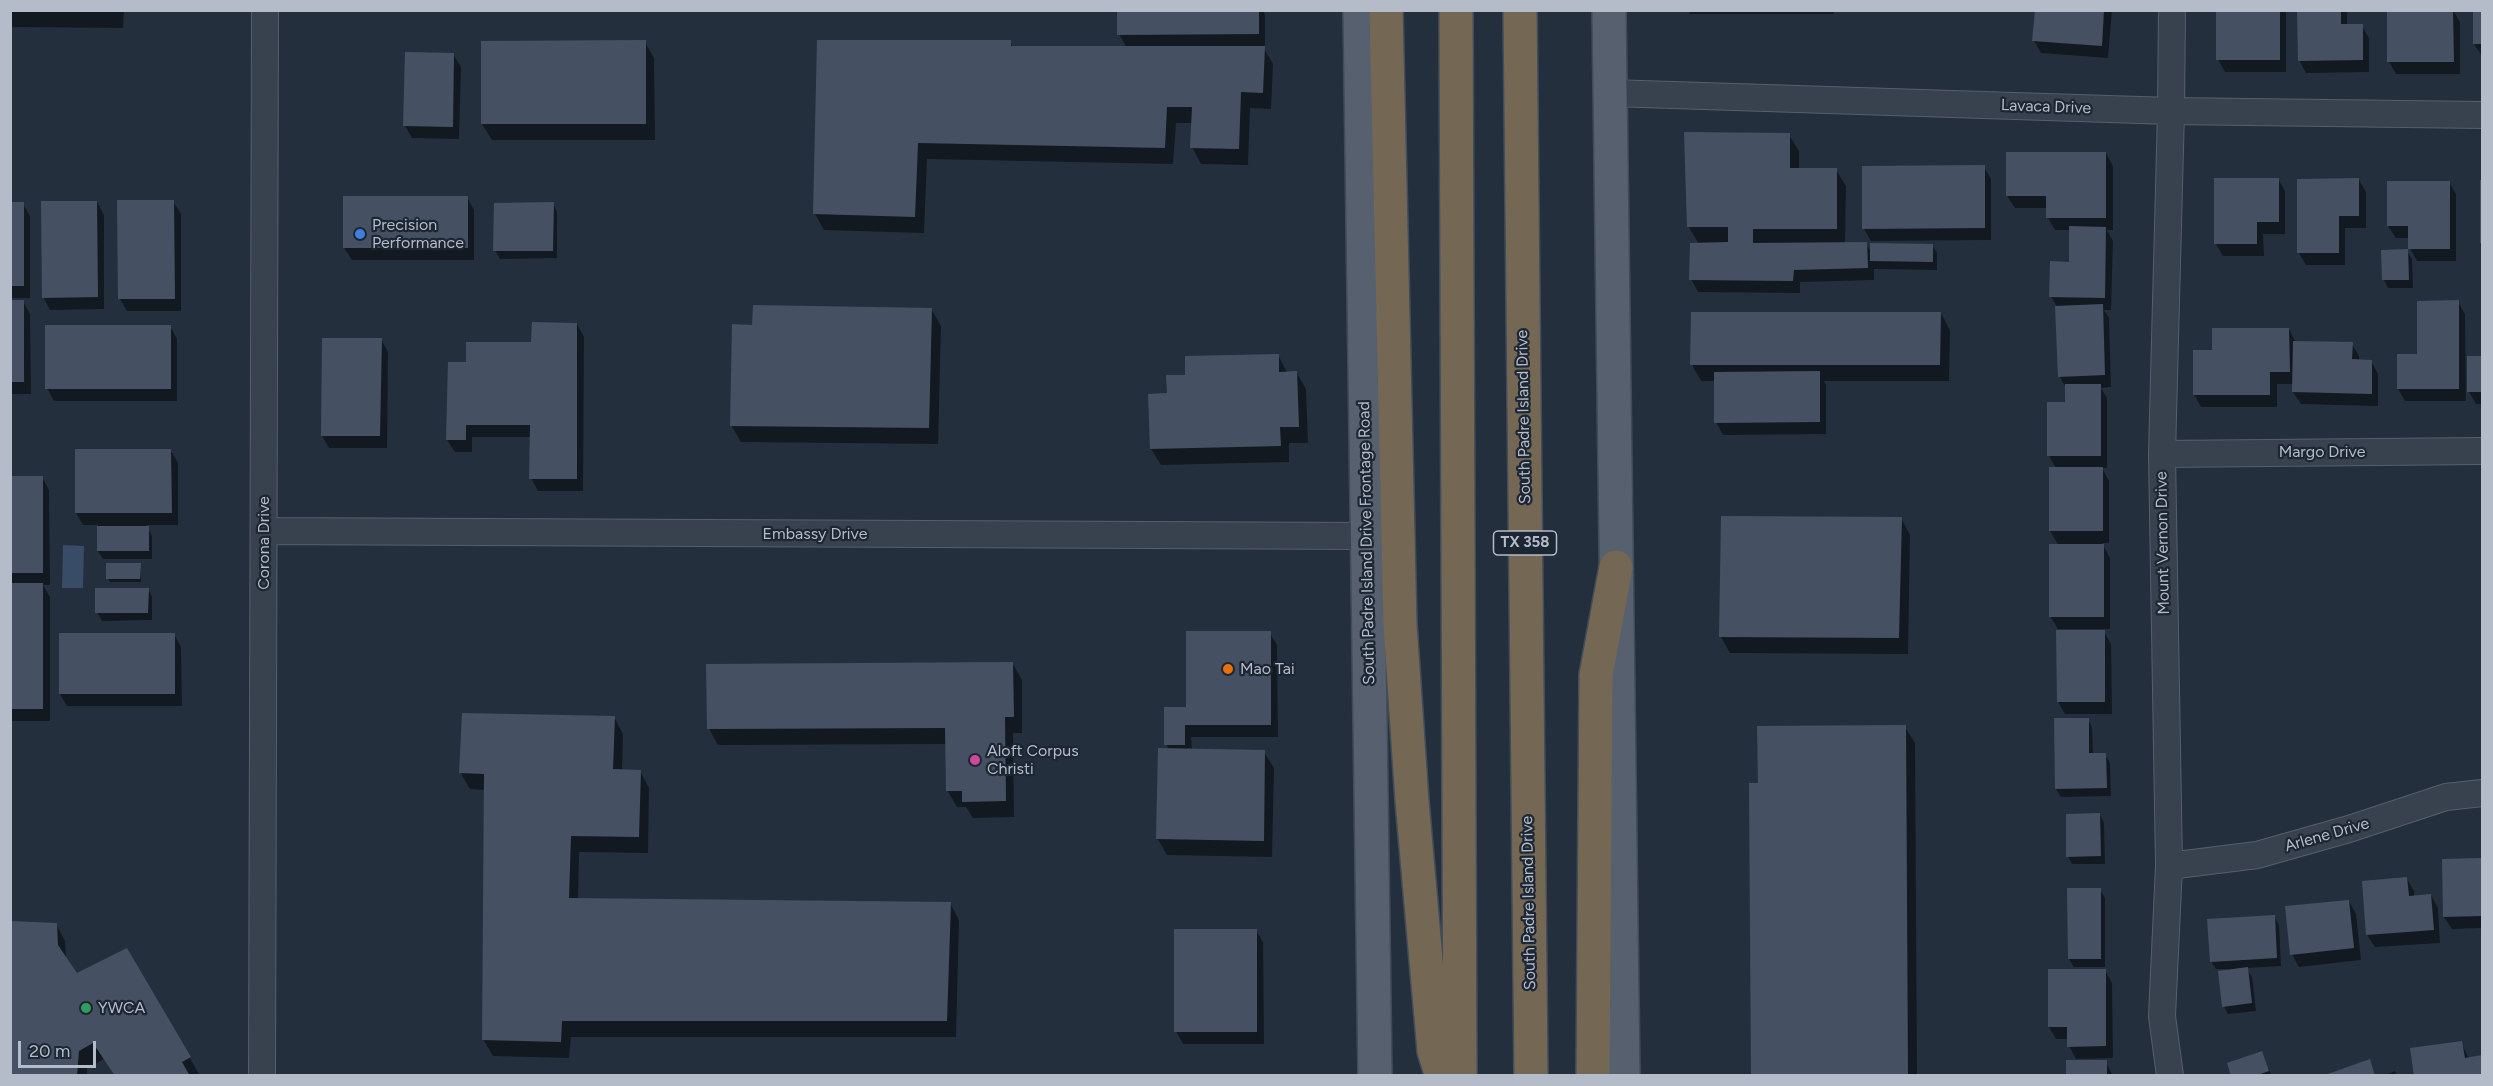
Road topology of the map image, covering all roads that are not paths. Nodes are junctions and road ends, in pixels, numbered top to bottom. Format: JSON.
{"nodes":[{"id":1,"x":266,"y":10,"type":"edge"},
{"id":2,"x":1360,"y":10,"type":"edge"},
{"id":3,"x":1386,"y":10,"type":"edge"},
{"id":4,"x":1456,"y":10,"type":"edge"},
{"id":5,"x":1520,"y":10,"type":"edge"},
{"id":6,"x":1609,"y":10,"type":"edge"},
{"id":7,"x":2172,"y":10,"type":"edge"},
{"id":8,"x":1610,"y":93,"type":"junction"},
{"id":9,"x":2171,"y":111,"type":"junction"},
{"id":10,"x":2482,"y":115,"type":"edge"},
{"id":11,"x":2482,"y":451,"type":"edge"},
{"id":12,"x":2162,"y":454,"type":"junction"},
{"id":13,"x":264,"y":531,"type":"junction"},
{"id":14,"x":1366,"y":536,"type":"junction"},
{"id":15,"x":1616,"y":567,"type":"junction"},
{"id":16,"x":2482,"y":793,"type":"edge"},
{"id":17,"x":2169,"y":866,"type":"junction"},
{"id":18,"x":262,"y":1076,"type":"edge"},
{"id":19,"x":1375,"y":1076,"type":"edge"},
{"id":20,"x":1442,"y":1076,"type":"edge"},
{"id":21,"x":1460,"y":1076,"type":"edge"},
{"id":22,"x":1531,"y":1076,"type":"edge"},
{"id":23,"x":1593,"y":1076,"type":"edge"},
{"id":24,"x":1623,"y":1076,"type":"edge"},
{"id":25,"x":2170,"y":1076,"type":"edge"}],
"edges":[{"from":1,"to":13,"type":"street","name":"Corona Drive"},
{"from":2,"to":14,"type":"main road","name":"South Padre Island Drive Frontage Road"},
{"from":3,"to":20,"type":"highway"},
{"from":4,"to":21,"type":"highway"},
{"from":5,"to":22,"type":"highway","name":"South Padre Island Drive","number":"TX 358"},
{"from":6,"to":8,"type":"main road"},
{"from":7,"to":9,"type":"street","name":"Mount Vernon Drive"},
{"from":8,"to":9,"type":"street","name":"Lavaca Drive"},
{"from":8,"to":15,"type":"main road"},
{"from":9,"to":10,"type":"street","name":"Lavaca Drive"},
{"from":9,"to":12,"type":"street","name":"Mount Vernon Drive"},
{"from":11,"to":12,"type":"street","name":"Margo Drive"},
{"from":12,"to":17,"type":"street","name":"Mount Vernon Drive"},
{"from":13,"to":14,"type":"street","name":"Embassy Drive"},
{"from":13,"to":18,"type":"street","name":"Corona Drive"},
{"from":14,"to":19,"type":"main road","name":"South Padre Island Drive Frontage Road"},
{"from":15,"to":23,"type":"highway"},
{"from":15,"to":24,"type":"main road"},
{"from":16,"to":17,"type":"street","name":"Arlene Drive"},
{"from":17,"to":25,"type":"street","name":"Mount Vernon Drive"}]}
